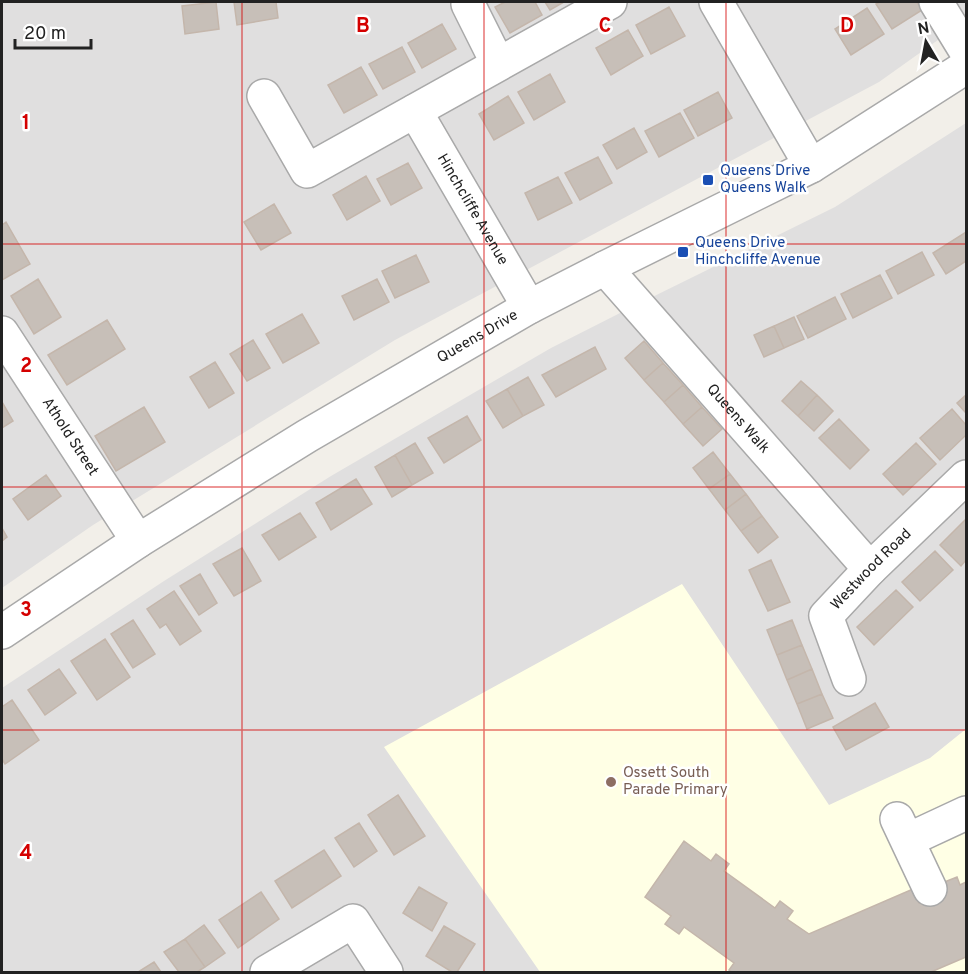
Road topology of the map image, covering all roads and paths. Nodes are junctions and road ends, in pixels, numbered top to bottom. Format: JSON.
{"nodes":[{"id":1,"x":610,"y":2,"type":"edge"},
{"id":2,"x":716,"y":2,"type":"edge"},
{"id":3,"x":936,"y":2,"type":"edge"},
{"id":4,"x":468,"y":4,"type":"dead end"},
{"id":5,"x":966,"y":51,"type":"edge"},
{"id":6,"x":498,"y":64,"type":"junction"},
{"id":7,"x":966,"y":67,"type":"edge"},
{"id":8,"x":264,"y":96,"type":"dead end"},
{"id":9,"x":416,"y":111,"type":"junction"},
{"id":10,"x":812,"y":166,"type":"junction"},
{"id":11,"x":605,"y":268,"type":"junction"},
{"id":12,"x":529,"y":307,"type":"junction"},
{"id":13,"x":2,"y":333,"type":"edge"},
{"id":14,"x":966,"y":477,"type":"edge"},
{"id":15,"x":138,"y":541,"type":"junction"},
{"id":16,"x":870,"y":569,"type":"junction"},
{"id":17,"x":2,"y":632,"type":"edge"},
{"id":18,"x":849,"y":679,"type":"dead end"},
{"id":19,"x":966,"y":813,"type":"edge"},
{"id":20,"x":930,"y":889,"type":"dead end"},
{"id":21,"x":267,"y":972,"type":"edge"},
{"id":22,"x":386,"y":972,"type":"edge"}],
"edges":[{"from":1,"to":6,"type":"street"},
{"from":2,"to":10,"type":"street"},
{"from":3,"to":5,"type":"street"},
{"from":4,"to":6,"type":"street"},
{"from":6,"to":9,"type":"street"},
{"from":7,"to":10,"type":"street","name":"Queens Drive"},
{"from":8,"to":9,"type":"street"},
{"from":9,"to":12,"type":"street","name":"Hinchcliffe Avenue"},
{"from":10,"to":11,"type":"street","name":"Queens Drive"},
{"from":11,"to":12,"type":"street","name":"Queens Drive"},
{"from":11,"to":16,"type":"street","name":"Queens Walk"},
{"from":12,"to":15,"type":"street","name":"Queens Drive"},
{"from":13,"to":15,"type":"street","name":"Athold Street"},
{"from":14,"to":16,"type":"street","name":"Westwood Road"},
{"from":15,"to":17,"type":"street","name":"Queens Drive"},
{"from":16,"to":18,"type":"street","name":"Westwood Road"},
{"from":19,"to":20,"type":"street"},
{"from":21,"to":22,"type":"street"}]}
